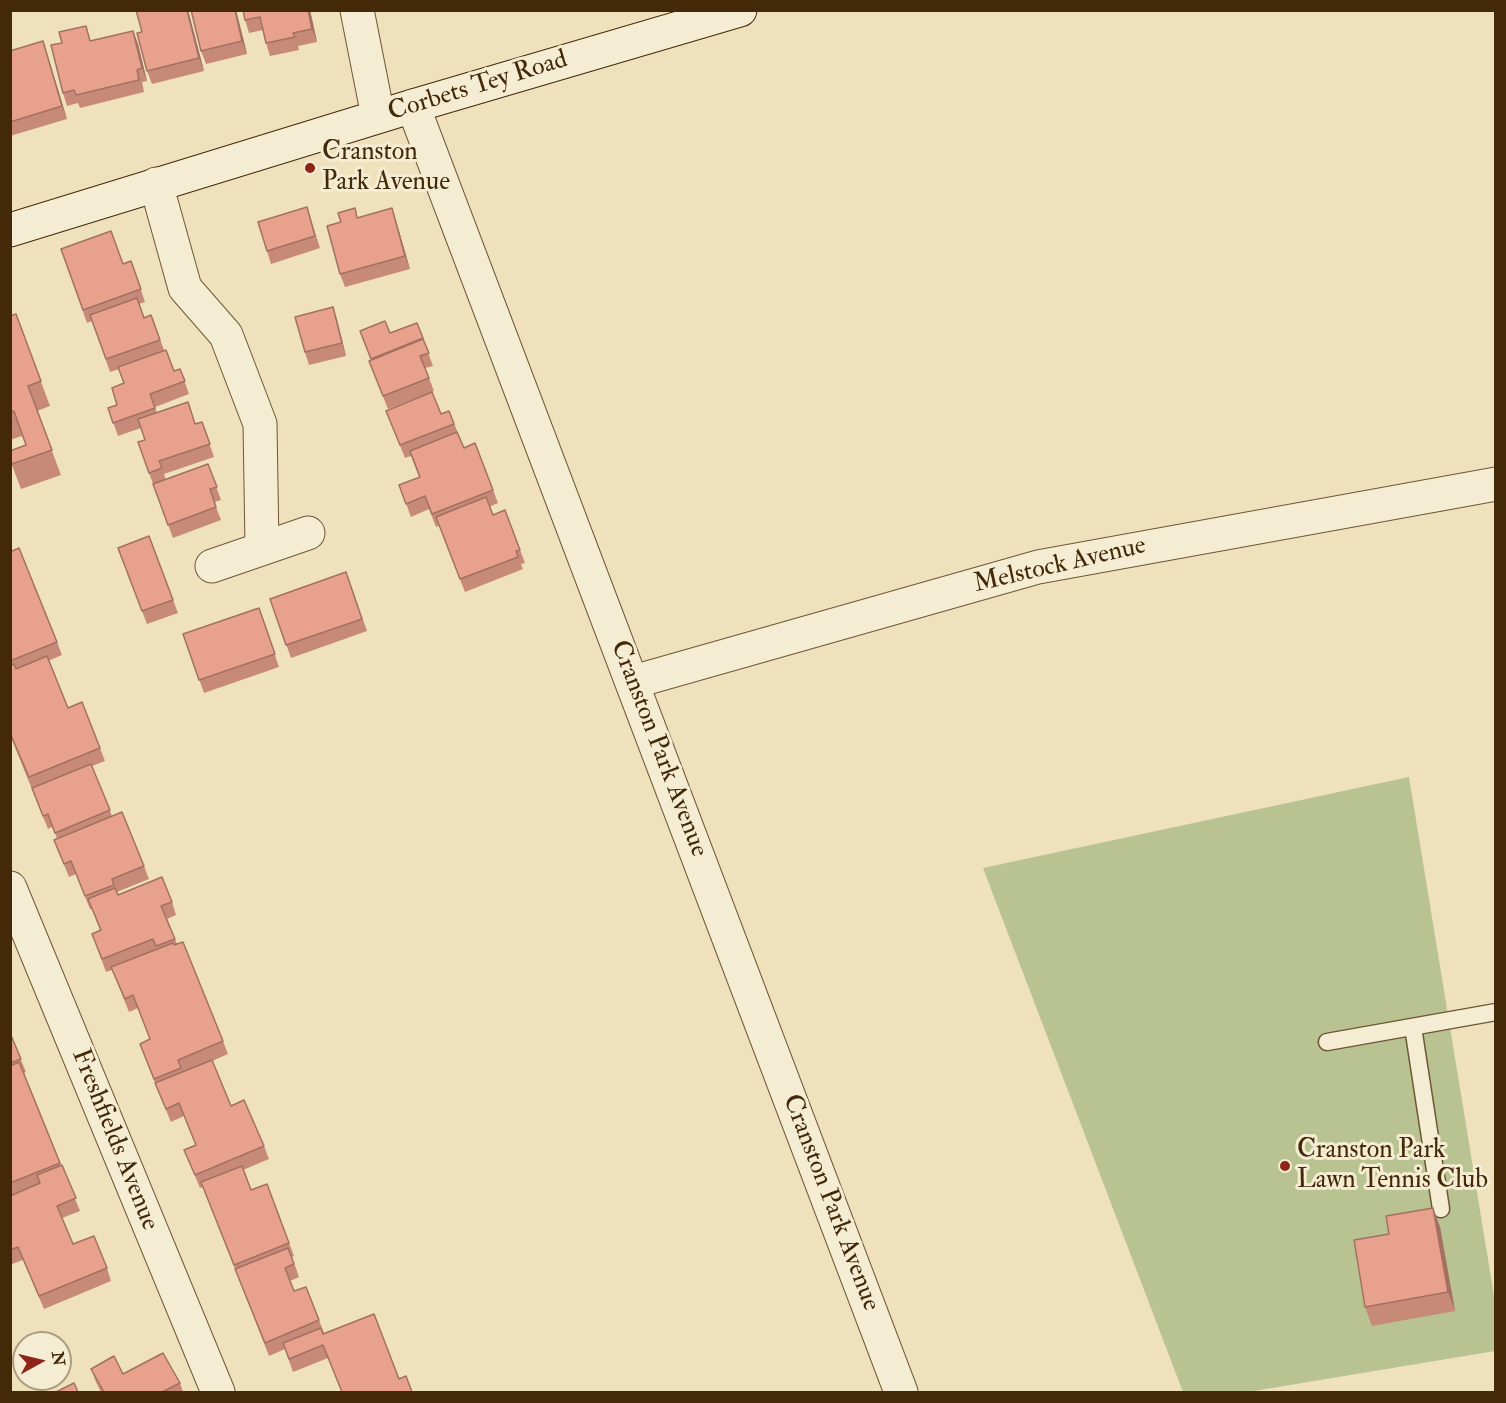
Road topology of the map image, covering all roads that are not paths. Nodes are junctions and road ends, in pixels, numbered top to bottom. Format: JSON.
{"nodes":[{"id":1,"x":357,"y":10,"type":"edge"},
{"id":2,"x":740,"y":10,"type":"edge"},
{"id":3,"x":413,"y":106,"type":"junction"},
{"id":4,"x":378,"y":117,"type":"junction"},
{"id":5,"x":156,"y":184,"type":"junction"},
{"id":6,"x":10,"y":230,"type":"edge"},
{"id":7,"x":1496,"y":484,"type":"edge"},
{"id":8,"x":308,"y":533,"type":"dead end"},
{"id":9,"x":262,"y":547,"type":"junction"},
{"id":10,"x":212,"y":566,"type":"dead end"},
{"id":11,"x":633,"y":682,"type":"junction"},
{"id":12,"x":10,"y":888,"type":"edge"},
{"id":13,"x":1496,"y":1012,"type":"edge"},
{"id":14,"x":1413,"y":1027,"type":"junction"},
{"id":15,"x":1326,"y":1042,"type":"dead end"},
{"id":16,"x":1441,"y":1209,"type":"dead end"},
{"id":17,"x":218,"y":1392,"type":"edge"},
{"id":18,"x":901,"y":1392,"type":"edge"}],
"edges":[{"from":1,"to":4,"type":"street"},
{"from":2,"to":3,"type":"street","name":"Corbets Tey Road"},
{"from":3,"to":4,"type":"street","name":"Corbets Tey Road"},
{"from":3,"to":11,"type":"street","name":"Cranston Park Avenue"},
{"from":4,"to":5,"type":"street","name":"Corbets Tey Road"},
{"from":5,"to":6,"type":"street","name":"Corbets Tey Road"},
{"from":5,"to":9,"type":"street"},
{"from":7,"to":11,"type":"street","name":"Melstock Avenue"},
{"from":8,"to":9,"type":"street"},
{"from":9,"to":10,"type":"street"},
{"from":11,"to":18,"type":"street","name":"Cranston Park Avenue"},
{"from":12,"to":17,"type":"street","name":"Freshfields Avenue"},
{"from":13,"to":14,"type":"lane"},
{"from":14,"to":15,"type":"lane"},
{"from":14,"to":16,"type":"lane"}]}
